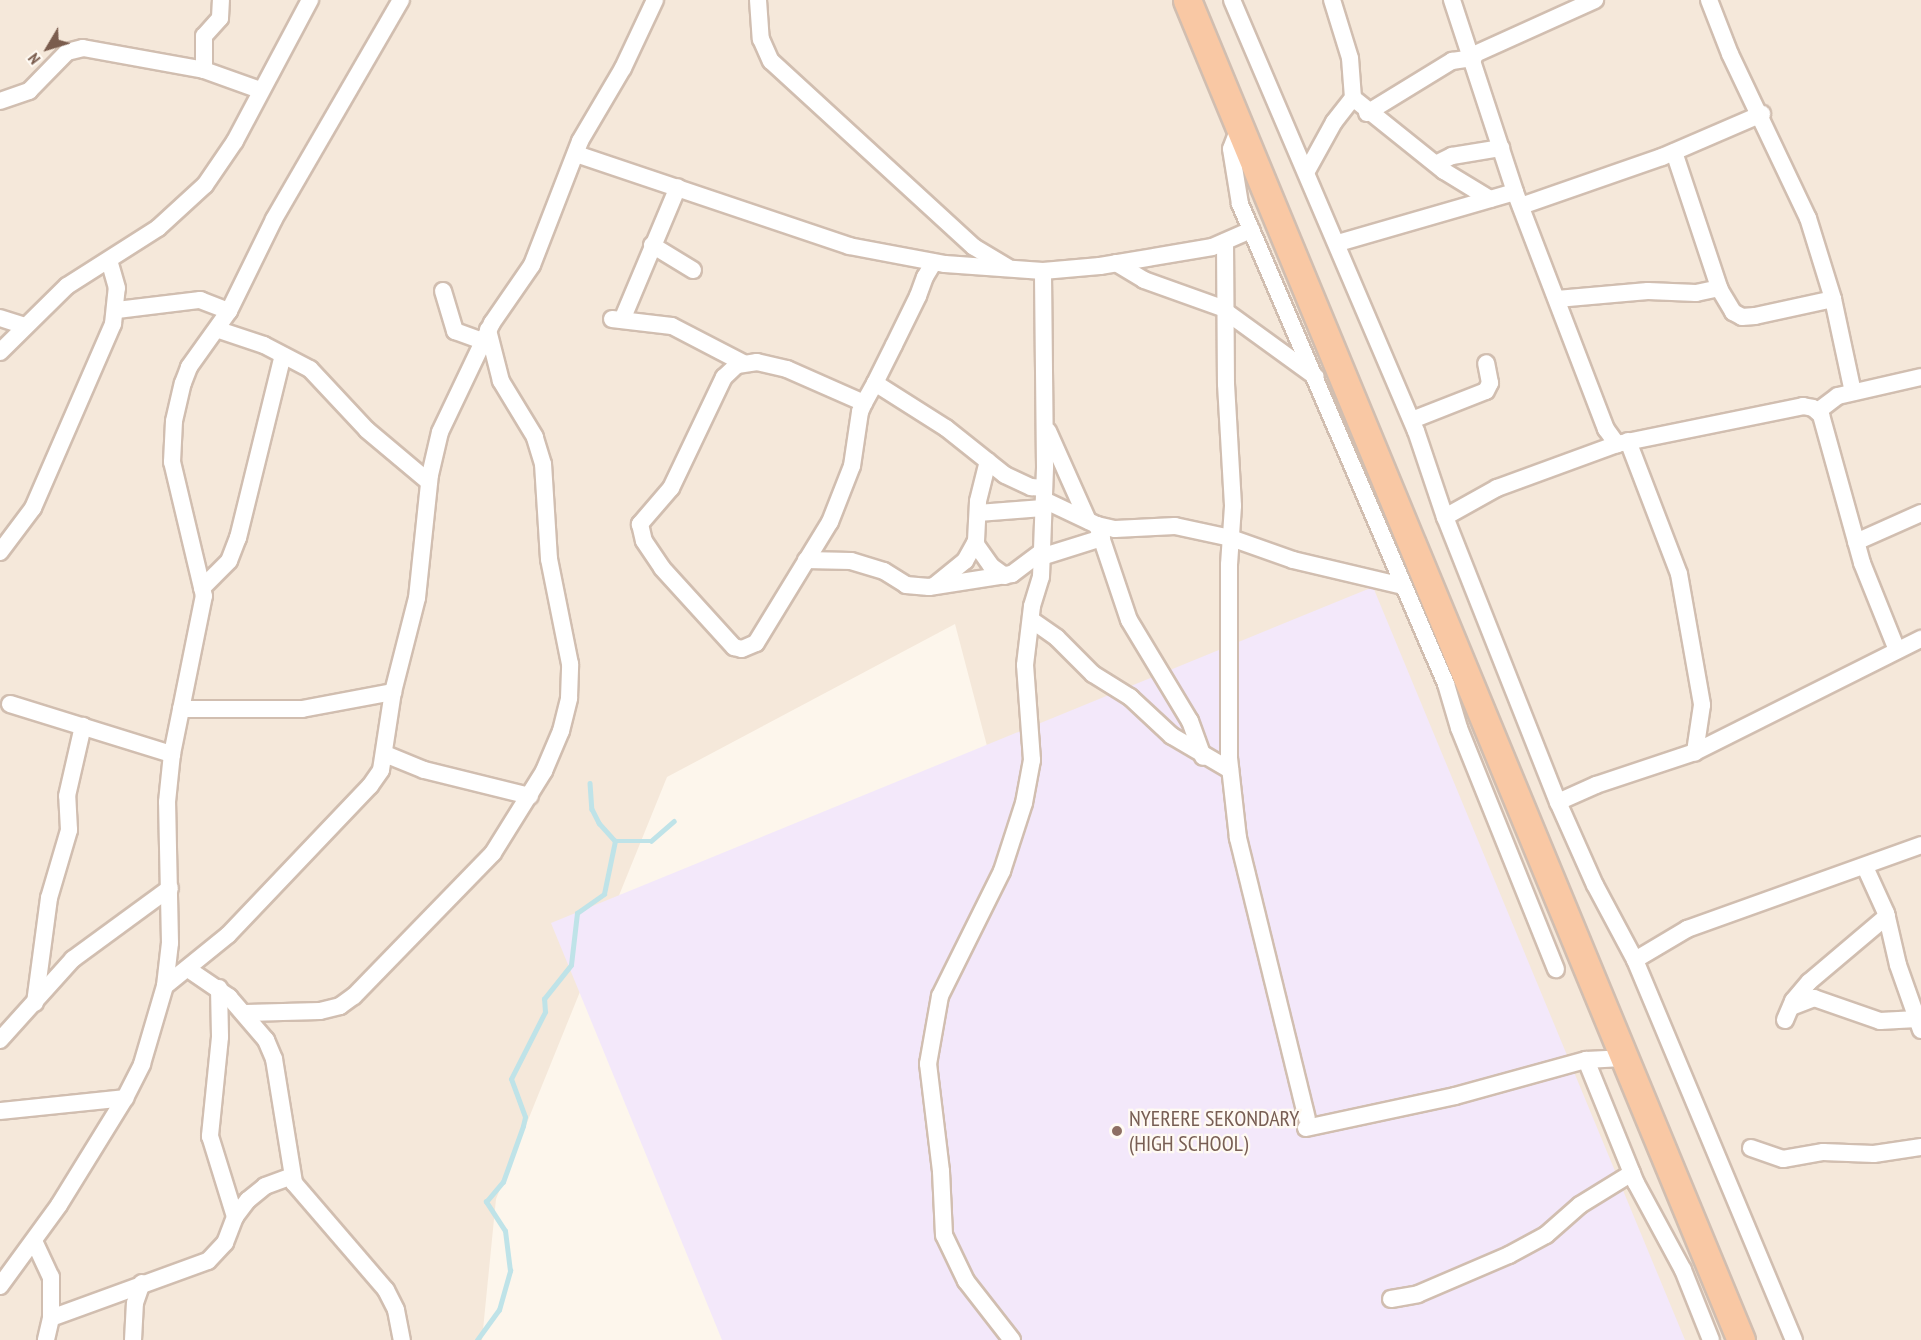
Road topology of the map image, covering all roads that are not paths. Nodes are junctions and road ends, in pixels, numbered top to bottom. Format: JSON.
{"nodes":[{"id":1,"x":221,"y":0,"type":"edge"},
{"id":2,"x":310,"y":0,"type":"edge"},
{"id":3,"x":401,"y":0,"type":"edge"},
{"id":4,"x":758,"y":0,"type":"edge"},
{"id":5,"x":1187,"y":0,"type":"edge"},
{"id":6,"x":1232,"y":0,"type":"edge"},
{"id":7,"x":1332,"y":0,"type":"edge"},
{"id":8,"x":1452,"y":0,"type":"edge"},
{"id":9,"x":1595,"y":0,"type":"edge"},
{"id":10,"x":1709,"y":0,"type":"edge"},
{"id":11,"x":651,"y":2,"type":"edge"},
{"id":12,"x":1473,"y":57,"type":"junction"},
{"id":13,"x":204,"y":70,"type":"junction"},
{"id":14,"x":260,"y":90,"type":"junction"},
{"id":15,"x":1353,"y":98,"type":"junction"},
{"id":16,"x":0,"y":101,"type":"edge"},
{"id":17,"x":1366,"y":113,"type":"junction"},
{"id":18,"x":1762,"y":114,"type":"junction"},
{"id":19,"x":1239,"y":128,"type":"junction"},
{"id":20,"x":1501,"y":148,"type":"junction"},
{"id":21,"x":1674,"y":152,"type":"junction"},
{"id":22,"x":576,"y":154,"type":"junction"},
{"id":23,"x":1436,"y":164,"type":"junction"},
{"id":24,"x":1306,"y":171,"type":"junction"},
{"id":25,"x":678,"y":187,"type":"junction"},
{"id":26,"x":1490,"y":199,"type":"junction"},
{"id":27,"x":1518,"y":199,"type":"junction"},
{"id":28,"x":1251,"y":230,"type":"junction"},
{"id":29,"x":1225,"y":242,"type":"junction"},
{"id":30,"x":1338,"y":243,"type":"junction"},
{"id":31,"x":652,"y":244,"type":"junction"},
{"id":32,"x":109,"y":260,"type":"junction"},
{"id":33,"x":934,"y":261,"type":"junction"},
{"id":34,"x":1116,"y":263,"type":"junction"},
{"id":35,"x":1011,"y":269,"type":"junction"},
{"id":36,"x":693,"y":270,"type":"dead end"},
{"id":37,"x":1042,"y":271,"type":"junction"},
{"id":38,"x":1719,"y":288,"type":"junction"},
{"id":39,"x":443,"y":291,"type":"dead end"},
{"id":40,"x":1557,"y":299,"type":"junction"},
{"id":41,"x":1833,"y":299,"type":"junction"},
{"id":42,"x":117,"y":310,"type":"junction"},
{"id":43,"x":1225,"y":310,"type":"junction"},
{"id":44,"x":229,"y":311,"type":"junction"},
{"id":45,"x":0,"y":318,"type":"edge"},
{"id":46,"x":24,"y":326,"type":"junction"},
{"id":47,"x":219,"y":330,"type":"junction"},
{"id":48,"x":485,"y":335,"type":"junction"},
{"id":49,"x":0,"y":352,"type":"edge"},
{"id":50,"x":283,"y":355,"type":"junction"},
{"id":51,"x":743,"y":363,"type":"junction"},
{"id":52,"x":1486,"y":363,"type":"dead end"},
{"id":53,"x":1316,"y":377,"type":"junction"},
{"id":54,"x":1921,"y":377,"type":"edge"},
{"id":55,"x":875,"y":383,"type":"junction"},
{"id":56,"x":1853,"y":392,"type":"junction"},
{"id":57,"x":864,"y":404,"type":"junction"},
{"id":58,"x":1818,"y":411,"type":"junction"},
{"id":59,"x":1412,"y":420,"type":"junction"},
{"id":60,"x":1045,"y":424,"type":"junction"},
{"id":61,"x":1622,"y":443,"type":"junction"},
{"id":62,"x":988,"y":461,"type":"junction"},
{"id":63,"x":429,"y":482,"type":"junction"},
{"id":64,"x":1043,"y":499,"type":"junction"},
{"id":65,"x":978,"y":513,"type":"junction"},
{"id":66,"x":1921,"y":513,"type":"edge"},
{"id":67,"x":1445,"y":517,"type":"junction"},
{"id":68,"x":1096,"y":528,"type":"junction"},
{"id":69,"x":1231,"y":538,"type":"junction"},
{"id":70,"x":1856,"y":542,"type":"junction"},
{"id":71,"x":975,"y":543,"type":"junction"},
{"id":72,"x":0,"y":552,"type":"edge"},
{"id":73,"x":1041,"y":554,"type":"junction"},
{"id":74,"x":806,"y":560,"type":"junction"},
{"id":75,"x":1005,"y":576,"type":"junction"},
{"id":76,"x":934,"y":586,"type":"junction"},
{"id":77,"x":1403,"y":586,"type":"junction"},
{"id":78,"x":202,"y":588,"type":"junction"},
{"id":79,"x":1033,"y":621,"type":"junction"},
{"id":80,"x":1920,"y":641,"type":"edge"},
{"id":81,"x":1897,"y":650,"type":"junction"},
{"id":82,"x":393,"y":692,"type":"junction"},
{"id":83,"x":10,"y":704,"type":"dead end"},
{"id":84,"x":182,"y":709,"type":"junction"},
{"id":85,"x":83,"y":726,"type":"junction"},
{"id":86,"x":1695,"y":752,"type":"junction"},
{"id":87,"x":172,"y":754,"type":"junction"},
{"id":88,"x":385,"y":754,"type":"junction"},
{"id":89,"x":1203,"y":757,"type":"junction"},
{"id":90,"x":1230,"y":771,"type":"junction"},
{"id":91,"x":530,"y":796,"type":"junction"},
{"id":92,"x":1558,"y":802,"type":"junction"},
{"id":93,"x":1921,"y":845,"type":"edge"},
{"id":94,"x":1865,"y":867,"type":"junction"},
{"id":95,"x":170,"y":888,"type":"junction"},
{"id":96,"x":1887,"y":916,"type":"junction"},
{"id":97,"x":1635,"y":960,"type":"junction"},
{"id":98,"x":188,"y":969,"type":"junction"},
{"id":99,"x":1556,"y":969,"type":"dead end"},
{"id":100,"x":165,"y":986,"type":"junction"},
{"id":101,"x":219,"y":988,"type":"junction"},
{"id":102,"x":35,"y":1003,"type":"junction"},
{"id":103,"x":246,"y":1013,"type":"junction"},
{"id":104,"x":1919,"y":1024,"type":"edge"},
{"id":105,"x":0,"y":1040,"type":"edge"},
{"id":106,"x":1622,"y":1058,"type":"junction"},
{"id":107,"x":1586,"y":1060,"type":"junction"},
{"id":108,"x":125,"y":1098,"type":"junction"},
{"id":109,"x":0,"y":1111,"type":"edge"},
{"id":110,"x":1921,"y":1147,"type":"edge"},
{"id":111,"x":1751,"y":1148,"type":"dead end"},
{"id":112,"x":1632,"y":1173,"type":"junction"},
{"id":113,"x":292,"y":1176,"type":"junction"},
{"id":114,"x":235,"y":1217,"type":"junction"},
{"id":115,"x":34,"y":1242,"type":"junction"},
{"id":116,"x":142,"y":1283,"type":"junction"},
{"id":117,"x":0,"y":1286,"type":"edge"},
{"id":118,"x":1390,"y":1299,"type":"dead end"},
{"id":119,"x":51,"y":1318,"type":"junction"},
{"id":120,"x":46,"y":1340,"type":"edge"},
{"id":121,"x":133,"y":1340,"type":"edge"},
{"id":122,"x":402,"y":1340,"type":"edge"},
{"id":123,"x":1012,"y":1340,"type":"edge"},
{"id":124,"x":1711,"y":1340,"type":"edge"},
{"id":125,"x":1741,"y":1340,"type":"edge"},
{"id":126,"x":1794,"y":1340,"type":"edge"}],
"edges":[{"from":1,"to":13,"type":"street"},
{"from":2,"to":14,"type":"street"},
{"from":3,"to":44,"type":"street"},
{"from":4,"to":35,"type":"street"},
{"from":5,"to":19,"type":"highway"},
{"from":6,"to":24,"type":"street"},
{"from":7,"to":15,"type":"street"},
{"from":8,"to":12,"type":"street"},
{"from":9,"to":12,"type":"street"},
{"from":10,"to":18,"type":"street"},
{"from":11,"to":22,"type":"street"},
{"from":12,"to":17,"type":"street"},
{"from":12,"to":20,"type":"street"},
{"from":13,"to":14,"type":"street"},
{"from":13,"to":16,"type":"street"},
{"from":14,"to":32,"type":"street"},
{"from":15,"to":17,"type":"street"},
{"from":15,"to":24,"type":"street"},
{"from":17,"to":23,"type":"street"},
{"from":18,"to":21,"type":"street"},
{"from":18,"to":41,"type":"street"},
{"from":19,"to":28,"type":"street"},
{"from":19,"to":106,"type":"highway"},
{"from":20,"to":23,"type":"street"},
{"from":20,"to":27,"type":"street"},
{"from":21,"to":27,"type":"street"},
{"from":21,"to":38,"type":"street"},
{"from":22,"to":25,"type":"street"},
{"from":22,"to":48,"type":"street"},
{"from":23,"to":26,"type":"street"},
{"from":24,"to":30,"type":"street"},
{"from":25,"to":31,"type":"street"},
{"from":25,"to":33,"type":"street"},
{"from":26,"to":27,"type":"street"},
{"from":26,"to":30,"type":"street"},
{"from":27,"to":40,"type":"street"},
{"from":28,"to":29,"type":"street"},
{"from":28,"to":53,"type":"street"},
{"from":29,"to":34,"type":"street"},
{"from":29,"to":43,"type":"street"},
{"from":30,"to":59,"type":"street"},
{"from":31,"to":36,"type":"street"},
{"from":31,"to":51,"type":"street"},
{"from":32,"to":42,"type":"street"},
{"from":32,"to":46,"type":"street"},
{"from":33,"to":35,"type":"street"},
{"from":33,"to":55,"type":"street"},
{"from":34,"to":37,"type":"street"},
{"from":34,"to":43,"type":"street"},
{"from":35,"to":37,"type":"street"},
{"from":37,"to":60,"type":"street"},
{"from":38,"to":40,"type":"street"},
{"from":38,"to":41,"type":"street"},
{"from":39,"to":48,"type":"street"},
{"from":40,"to":61,"type":"street"},
{"from":41,"to":56,"type":"street"},
{"from":42,"to":44,"type":"street"},
{"from":42,"to":72,"type":"street"},
{"from":43,"to":53,"type":"street"},
{"from":43,"to":69,"type":"street"},
{"from":44,"to":47,"type":"street"},
{"from":45,"to":46,"type":"street"},
{"from":46,"to":49,"type":"street"},
{"from":47,"to":50,"type":"street"},
{"from":47,"to":78,"type":"street"},
{"from":48,"to":63,"type":"street"},
{"from":48,"to":91,"type":"street"},
{"from":50,"to":63,"type":"street"},
{"from":50,"to":78,"type":"street"},
{"from":51,"to":57,"type":"street"},
{"from":51,"to":74,"type":"street"},
{"from":52,"to":59,"type":"street"},
{"from":53,"to":77,"type":"street"},
{"from":54,"to":56,"type":"street"},
{"from":55,"to":57,"type":"street"},
{"from":55,"to":62,"type":"street"},
{"from":56,"to":58,"type":"street"},
{"from":57,"to":74,"type":"street"},
{"from":58,"to":61,"type":"street"},
{"from":58,"to":70,"type":"street"},
{"from":59,"to":67,"type":"street"},
{"from":60,"to":64,"type":"street"},
{"from":60,"to":68,"type":"street"},
{"from":61,"to":67,"type":"street"},
{"from":61,"to":86,"type":"street"},
{"from":62,"to":64,"type":"street"},
{"from":62,"to":65,"type":"street"},
{"from":63,"to":82,"type":"street"},
{"from":64,"to":65,"type":"street"},
{"from":64,"to":68,"type":"street"},
{"from":64,"to":73,"type":"street"},
{"from":65,"to":71,"type":"street"},
{"from":66,"to":70,"type":"street"},
{"from":67,"to":92,"type":"street"},
{"from":68,"to":69,"type":"street"},
{"from":68,"to":73,"type":"street"},
{"from":68,"to":89,"type":"street"},
{"from":69,"to":77,"type":"street"},
{"from":69,"to":90,"type":"street"},
{"from":70,"to":81,"type":"street"},
{"from":71,"to":75,"type":"street"},
{"from":71,"to":76,"type":"street"},
{"from":73,"to":75,"type":"street"},
{"from":73,"to":79,"type":"street"},
{"from":74,"to":76,"type":"street"},
{"from":75,"to":76,"type":"street"},
{"from":77,"to":99,"type":"street"},
{"from":78,"to":84,"type":"street"},
{"from":79,"to":89,"type":"street"},
{"from":79,"to":123,"type":"street"},
{"from":80,"to":81,"type":"street"},
{"from":81,"to":86,"type":"street"},
{"from":82,"to":84,"type":"street"},
{"from":82,"to":88,"type":"street"},
{"from":83,"to":85,"type":"street"},
{"from":84,"to":87,"type":"street"},
{"from":85,"to":87,"type":"street"},
{"from":85,"to":102,"type":"street"},
{"from":86,"to":92,"type":"street"},
{"from":87,"to":95,"type":"street"},
{"from":88,"to":91,"type":"street"},
{"from":88,"to":98,"type":"street"},
{"from":89,"to":90,"type":"street"},
{"from":90,"to":107,"type":"street"},
{"from":91,"to":103,"type":"street"},
{"from":92,"to":97,"type":"street"},
{"from":93,"to":94,"type":"street"},
{"from":94,"to":96,"type":"street"},
{"from":94,"to":97,"type":"street"},
{"from":95,"to":100,"type":"street"},
{"from":95,"to":102,"type":"street"},
{"from":96,"to":104,"type":"street"},
{"from":96,"to":104,"type":"street"},
{"from":97,"to":126,"type":"street"},
{"from":98,"to":100,"type":"street"},
{"from":98,"to":101,"type":"street"},
{"from":100,"to":108,"type":"street"},
{"from":101,"to":103,"type":"street"},
{"from":101,"to":114,"type":"street"},
{"from":102,"to":105,"type":"street"},
{"from":103,"to":113,"type":"street"},
{"from":106,"to":107,"type":"street"},
{"from":106,"to":125,"type":"highway"},
{"from":107,"to":112,"type":"street"},
{"from":108,"to":109,"type":"street"},
{"from":108,"to":115,"type":"street"},
{"from":110,"to":111,"type":"street"},
{"from":112,"to":118,"type":"street"},
{"from":112,"to":124,"type":"street"},
{"from":113,"to":114,"type":"street"},
{"from":113,"to":122,"type":"street"},
{"from":114,"to":116,"type":"street"},
{"from":115,"to":117,"type":"street"},
{"from":115,"to":119,"type":"street"},
{"from":116,"to":119,"type":"street"},
{"from":116,"to":121,"type":"street"},
{"from":119,"to":120,"type":"street"}]}
